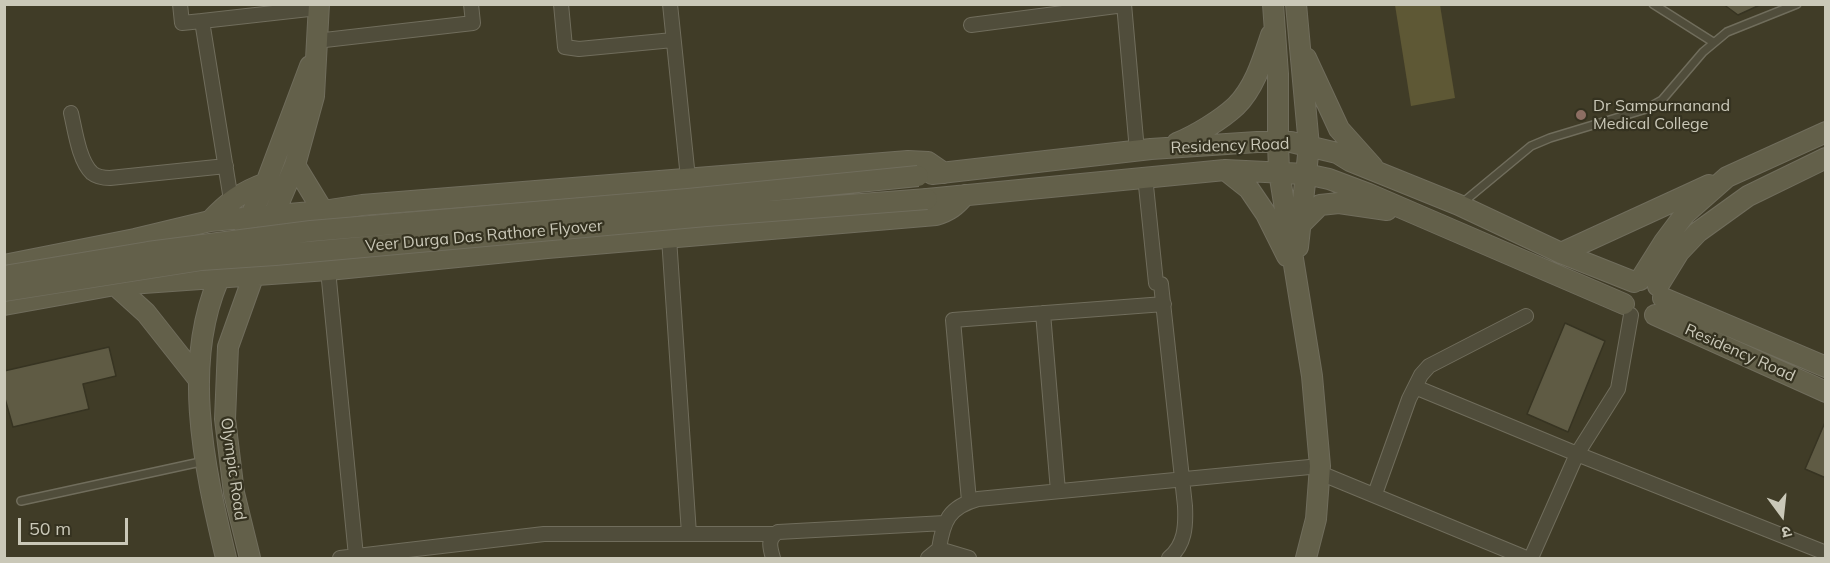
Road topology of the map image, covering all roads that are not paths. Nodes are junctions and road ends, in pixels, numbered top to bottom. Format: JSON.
{"nodes":[{"id":1,"x":180,"y":4,"type":"edge"},
{"id":2,"x":471,"y":4,"type":"edge"},
{"id":3,"x":561,"y":4,"type":"edge"},
{"id":4,"x":670,"y":4,"type":"edge"},
{"id":5,"x":1124,"y":4,"type":"edge"},
{"id":6,"x":1273,"y":4,"type":"edge"},
{"id":7,"x":1296,"y":4,"type":"edge"},
{"id":8,"x":1653,"y":4,"type":"edge"},
{"id":9,"x":1797,"y":4,"type":"edge"},
{"id":10,"x":319,"y":6,"type":"edge"},
{"id":11,"x":255,"y":10,"type":"edge"},
{"id":12,"x":202,"y":21,"type":"junction"},
{"id":13,"x":971,"y":25,"type":"dead end"},
{"id":14,"x":1275,"y":25,"type":"junction"},
{"id":15,"x":674,"y":40,"type":"junction"},
{"id":16,"x":1299,"y":41,"type":"junction"},
{"id":17,"x":1713,"y":42,"type":"junction"},
{"id":18,"x":316,"y":47,"type":"junction"},
{"id":19,"x":71,"y":113,"type":"dead end"},
{"id":20,"x":1826,"y":132,"type":"edge"},
{"id":21,"x":1278,"y":142,"type":"junction"},
{"id":22,"x":1309,"y":146,"type":"junction"},
{"id":23,"x":1144,"y":150,"type":"junction"},
{"id":24,"x":1826,"y":158,"type":"edge"},
{"id":25,"x":295,"y":165,"type":"junction"},
{"id":26,"x":226,"y":166,"type":"junction"},
{"id":27,"x":1225,"y":170,"type":"junction"},
{"id":28,"x":1279,"y":172,"type":"junction"},
{"id":29,"x":944,"y":173,"type":"junction"},
{"id":30,"x":1378,"y":173,"type":"junction"},
{"id":31,"x":1306,"y":174,"type":"junction"},
{"id":32,"x":1145,"y":176,"type":"junction"},
{"id":33,"x":1727,"y":177,"type":"junction"},
{"id":34,"x":688,"y":178,"type":"junction"},
{"id":35,"x":266,"y":183,"type":"junction"},
{"id":36,"x":965,"y":195,"type":"junction"},
{"id":37,"x":231,"y":200,"type":"junction"},
{"id":38,"x":1459,"y":205,"type":"junction"},
{"id":39,"x":323,"y":211,"type":"junction"},
{"id":40,"x":1416,"y":214,"type":"junction"},
{"id":41,"x":272,"y":216,"type":"junction"},
{"id":42,"x":250,"y":218,"type":"junction"},
{"id":43,"x":210,"y":221,"type":"junction"},
{"id":44,"x":1301,"y":224,"type":"junction"},
{"id":45,"x":669,"y":238,"type":"junction"},
{"id":46,"x":115,"y":243,"type":"junction"},
{"id":47,"x":1561,"y":253,"type":"junction"},
{"id":48,"x":4,"y":266,"type":"edge"},
{"id":49,"x":328,"y":270,"type":"junction"},
{"id":50,"x":1296,"y":271,"type":"junction"},
{"id":51,"x":254,"y":275,"type":"junction"},
{"id":52,"x":4,"y":276,"type":"edge"},
{"id":53,"x":219,"y":277,"type":"junction"},
{"id":54,"x":115,"y":285,"type":"junction"},
{"id":55,"x":4,"y":291,"type":"edge"},
{"id":56,"x":1650,"y":292,"type":"junction"},
{"id":57,"x":1164,"y":304,"type":"junction"},
{"id":58,"x":4,"y":305,"type":"edge"},
{"id":59,"x":1627,"y":309,"type":"junction"},
{"id":60,"x":1043,"y":313,"type":"junction"},
{"id":61,"x":1526,"y":316,"type":"dead end"},
{"id":62,"x":1826,"y":367,"type":"edge"},
{"id":63,"x":199,"y":380,"type":"junction"},
{"id":64,"x":1414,"y":387,"type":"junction"},
{"id":65,"x":1826,"y":392,"type":"edge"},
{"id":66,"x":1577,"y":454,"type":"junction"},
{"id":67,"x":205,"y":461,"type":"junction"},
{"id":68,"x":1320,"y":469,"type":"junction"},
{"id":69,"x":1182,"y":479,"type":"junction"},
{"id":70,"x":1058,"y":491,"type":"junction"},
{"id":71,"x":1375,"y":494,"type":"junction"},
{"id":72,"x":21,"y":501,"type":"dead end"},
{"id":73,"x":969,"y":501,"type":"junction"},
{"id":74,"x":945,"y":523,"type":"junction"},
{"id":75,"x":689,"y":534,"type":"junction"},
{"id":76,"x":774,"y":534,"type":"junction"},
{"id":77,"x":939,"y":549,"type":"junction"},
{"id":78,"x":1826,"y":553,"type":"edge"},
{"id":79,"x":356,"y":556,"type":"junction"},
{"id":80,"x":226,"y":558,"type":"edge"},
{"id":81,"x":250,"y":558,"type":"edge"},
{"id":82,"x":340,"y":558,"type":"edge"},
{"id":83,"x":773,"y":558,"type":"edge"},
{"id":84,"x":928,"y":558,"type":"edge"},
{"id":85,"x":969,"y":558,"type":"edge"},
{"id":86,"x":1169,"y":558,"type":"edge"},
{"id":87,"x":1306,"y":558,"type":"edge"},
{"id":88,"x":1528,"y":558,"type":"edge"}],
"edges":[{"from":1,"to":12,"type":"street"},
{"from":2,"to":18,"type":"street"},
{"from":3,"to":15,"type":"street"},
{"from":4,"to":15,"type":"street"},
{"from":5,"to":13,"type":"street"},
{"from":5,"to":23,"type":"street"},
{"from":6,"to":14,"type":"street"},
{"from":7,"to":16,"type":"street"},
{"from":8,"to":17,"type":"lane"},
{"from":9,"to":17,"type":"lane"},
{"from":10,"to":11,"type":"street"},
{"from":10,"to":18,"type":"street","name":"Olympic Road"},
{"from":11,"to":12,"type":"street"},
{"from":12,"to":26,"type":"street"},
{"from":14,"to":21,"type":"street"},
{"from":14,"to":23,"type":"street"},
{"from":15,"to":34,"type":"street"},
{"from":16,"to":22,"type":"street"},
{"from":16,"to":30,"type":"street"},
{"from":17,"to":38,"type":"lane"},
{"from":18,"to":25,"type":"street","name":"Olympic Road"},
{"from":18,"to":35,"type":"street","name":"Olympic Road"},
{"from":19,"to":26,"type":"street"},
{"from":20,"to":33,"type":"street"},
{"from":21,"to":22,"type":"street","name":"Residency Road"},
{"from":21,"to":23,"type":"street","name":"Residency Road"},
{"from":21,"to":28,"type":"street"},
{"from":22,"to":30,"type":"street","name":"Residency Road"},
{"from":22,"to":31,"type":"street"},
{"from":23,"to":29,"type":"street","name":"Residency Road"},
{"from":24,"to":56,"type":"street"},
{"from":25,"to":39,"type":"street"},
{"from":25,"to":41,"type":"street","name":"Olympic Road"},
{"from":26,"to":37,"type":"street"},
{"from":27,"to":28,"type":"street","name":"Residency Road"},
{"from":27,"to":32,"type":"street","name":"Residency Road"},
{"from":27,"to":50,"type":"street"},
{"from":28,"to":31,"type":"street","name":"Residency Road"},
{"from":28,"to":50,"type":"street"},
{"from":29,"to":34,"type":"street"},
{"from":29,"to":52,"type":"street","name":"Veer Durga Das Rathore Flyover","bridge":true},
{"from":30,"to":38,"type":"street","name":"Residency Road"},
{"from":31,"to":40,"type":"street","name":"Residency Road"},
{"from":31,"to":44,"type":"street"},
{"from":32,"to":36,"type":"street","name":"Residency Road"},
{"from":32,"to":57,"type":"street"},
{"from":33,"to":47,"type":"street"},
{"from":33,"to":56,"type":"street"},
{"from":34,"to":39,"type":"street"},
{"from":35,"to":37,"type":"street"},
{"from":35,"to":42,"type":"street","name":"Olympic Road"},
{"from":36,"to":45,"type":"street"},
{"from":36,"to":55,"type":"street","name":"Veer Durga Das Rathore Flyover","bridge":true},
{"from":37,"to":43,"type":"street"},
{"from":38,"to":47,"type":"street","name":"Residency Road"},
{"from":39,"to":41,"type":"street"},
{"from":40,"to":44,"type":"street"},
{"from":40,"to":59,"type":"street","name":"Residency Road"},
{"from":41,"to":42,"type":"street"},
{"from":41,"to":51,"type":"street","name":"Olympic Road"},
{"from":42,"to":43,"type":"street"},
{"from":42,"to":53,"type":"street","name":"Olympic Road"},
{"from":43,"to":46,"type":"street"},
{"from":44,"to":50,"type":"street"},
{"from":45,"to":49,"type":"street"},
{"from":45,"to":75,"type":"street"},
{"from":46,"to":48,"type":"street"},
{"from":46,"to":54,"type":"street"},
{"from":47,"to":56,"type":"street","name":"Residency Road"},
{"from":49,"to":51,"type":"street"},
{"from":49,"to":79,"type":"street"},
{"from":50,"to":68,"type":"street"},
{"from":51,"to":53,"type":"street"},
{"from":51,"to":81,"type":"street","name":"Olympic Road"},
{"from":53,"to":54,"type":"street"},
{"from":53,"to":63,"type":"street","name":"Olympic Road"},
{"from":54,"to":58,"type":"street"},
{"from":54,"to":63,"type":"street"},
{"from":56,"to":59,"type":"street"},
{"from":56,"to":59,"type":"street"},
{"from":56,"to":62,"type":"street","name":"Residency Road"},
{"from":56,"to":65,"type":"street","name":"Residency Road"},
{"from":57,"to":60,"type":"street"},
{"from":57,"to":69,"type":"street"},
{"from":59,"to":66,"type":"street"},
{"from":60,"to":70,"type":"street"},
{"from":60,"to":73,"type":"street"},
{"from":61,"to":64,"type":"street"},
{"from":63,"to":67,"type":"street","name":"Olympic Road"},
{"from":64,"to":66,"type":"street"},
{"from":64,"to":71,"type":"street"},
{"from":66,"to":78,"type":"street"},
{"from":66,"to":88,"type":"street"},
{"from":67,"to":72,"type":"lane"},
{"from":67,"to":80,"type":"street","name":"Olympic Road"},
{"from":68,"to":69,"type":"street"},
{"from":68,"to":71,"type":"street"},
{"from":68,"to":87,"type":"street"},
{"from":69,"to":70,"type":"street"},
{"from":69,"to":86,"type":"street"},
{"from":70,"to":73,"type":"street"},
{"from":71,"to":88,"type":"street"},
{"from":73,"to":74,"type":"street"},
{"from":74,"to":76,"type":"street"},
{"from":74,"to":77,"type":"street"},
{"from":75,"to":76,"type":"street"},
{"from":75,"to":79,"type":"street"},
{"from":76,"to":83,"type":"street"},
{"from":77,"to":84,"type":"street"},
{"from":77,"to":85,"type":"street"},
{"from":79,"to":82,"type":"street"}]}
